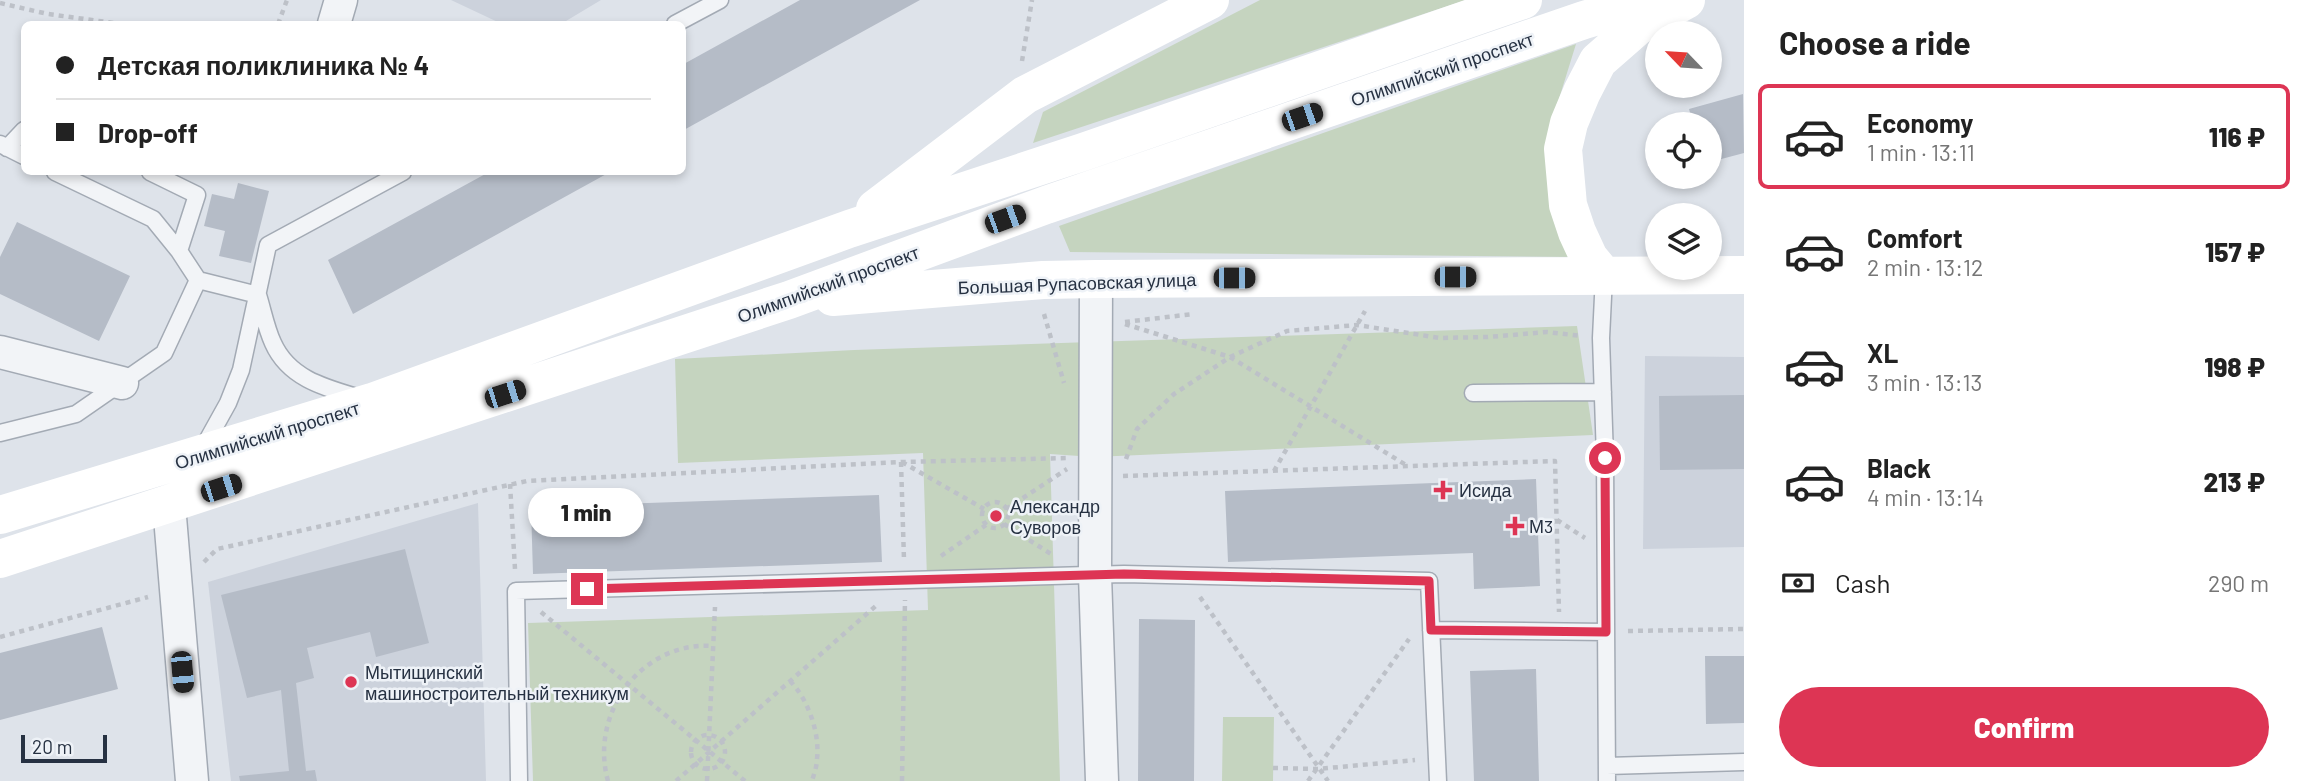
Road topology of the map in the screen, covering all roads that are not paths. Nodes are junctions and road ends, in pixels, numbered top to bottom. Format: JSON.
{"nodes":[{"id":1,"x":341,"y":0,"type":"edge"},
{"id":2,"x":720,"y":0,"type":"edge"},
{"id":3,"x":1210,"y":0,"type":"edge"},
{"id":4,"x":1523,"y":0,"type":"edge"},
{"id":5,"x":1652,"y":0,"type":"edge"},
{"id":6,"x":1686,"y":0,"type":"edge"},
{"id":7,"x":335,"y":21,"type":"edge"},
{"id":8,"x":681,"y":21,"type":"edge"},
{"id":9,"x":21,"y":132,"type":"edge"},
{"id":10,"x":4,"y":146,"type":"edge"},
{"id":11,"x":21,"y":154,"type":"edge"},
{"id":12,"x":61,"y":175,"type":"edge"},
{"id":13,"x":156,"y":175,"type":"edge"},
{"id":14,"x":397,"y":175,"type":"edge"},
{"id":15,"x":849,"y":229,"type":"junction"},
{"id":16,"x":179,"y":251,"type":"junction"},
{"id":17,"x":1744,"y":275,"type":"edge"},
{"id":18,"x":1604,"y":276,"type":"junction"},
{"id":19,"x":1096,"y":279,"type":"junction"},
{"id":20,"x":198,"y":280,"type":"junction"},
{"id":21,"x":258,"y":295,"type":"junction"},
{"id":22,"x":789,"y":300,"type":"junction"},
{"id":23,"x":0,"y":352,"type":"edge"},
{"id":24,"x":122,"y":383,"type":"junction"},
{"id":25,"x":1603,"y":391,"type":"junction"},
{"id":26,"x":1474,"y":393,"type":"dead end"},
{"id":27,"x":372,"y":402,"type":"junction"},
{"id":28,"x":0,"y":433,"type":"edge"},
{"id":29,"x":198,"y":456,"type":"junction"},
{"id":30,"x":169,"y":505,"type":"junction"},
{"id":31,"x":0,"y":515,"type":"edge"},
{"id":32,"x":0,"y":559,"type":"edge"},
{"id":33,"x":1089,"y":575,"type":"junction"},
{"id":34,"x":1431,"y":630,"type":"junction"},
{"id":35,"x":1606,"y":632,"type":"junction"},
{"id":36,"x":1744,"y":762,"type":"edge"},
{"id":37,"x":1607,"y":773,"type":"edge"},
{"id":38,"x":192,"y":781,"type":"edge"},
{"id":39,"x":519,"y":781,"type":"edge"},
{"id":40,"x":1102,"y":781,"type":"edge"},
{"id":41,"x":1438,"y":781,"type":"edge"}],
"edges":[{"from":1,"to":7,"type":"street"},
{"from":2,"to":8,"type":"lane"},
{"from":3,"to":15,"type":"main road"},
{"from":4,"to":15,"type":"main road","name":"Олимпийский проспект"},
{"from":5,"to":22,"type":"main road","name":"Олимпийский проспект"},
{"from":6,"to":18,"type":"main road"},
{"from":9,"to":10,"type":"lane"},
{"from":10,"to":11,"type":"lane"},
{"from":12,"to":16,"type":"lane"},
{"from":13,"to":16,"type":"lane"},
{"from":14,"to":21,"type":"lane"},
{"from":15,"to":27,"type":"main road","name":"Олимпийский проспект"},
{"from":16,"to":20,"type":"lane"},
{"from":17,"to":18,"type":"main road","name":"Большая Рупасовская улица"},
{"from":18,"to":19,"type":"main road","name":"Большая Рупасовская улица"},
{"from":18,"to":25,"type":"lane"},
{"from":19,"to":22,"type":"main road","name":"Большая Рупасовская улица"},
{"from":19,"to":33,"type":"street"},
{"from":20,"to":21,"type":"lane"},
{"from":20,"to":24,"type":"lane"},
{"from":21,"to":27,"type":"lane"},
{"from":21,"to":29,"type":"lane"},
{"from":22,"to":30,"type":"main road","name":"Олимпийский проспект"},
{"from":23,"to":24,"type":"street"},
{"from":24,"to":28,"type":"lane"},
{"from":25,"to":26,"type":"lane"},
{"from":25,"to":35,"type":"lane"},
{"from":27,"to":29,"type":"main road","name":"Олимпийский проспект"},
{"from":29,"to":31,"type":"main road","name":"Олимпийский проспект"},
{"from":30,"to":32,"type":"main road","name":"Олимпийский проспект"},
{"from":30,"to":38,"type":"street"},
{"from":33,"to":34,"type":"lane"},
{"from":33,"to":39,"type":"lane"},
{"from":33,"to":40,"type":"street"},
{"from":34,"to":35,"type":"lane"},
{"from":34,"to":41,"type":"lane"},
{"from":35,"to":37,"type":"lane"},
{"from":36,"to":37,"type":"lane"}]}
